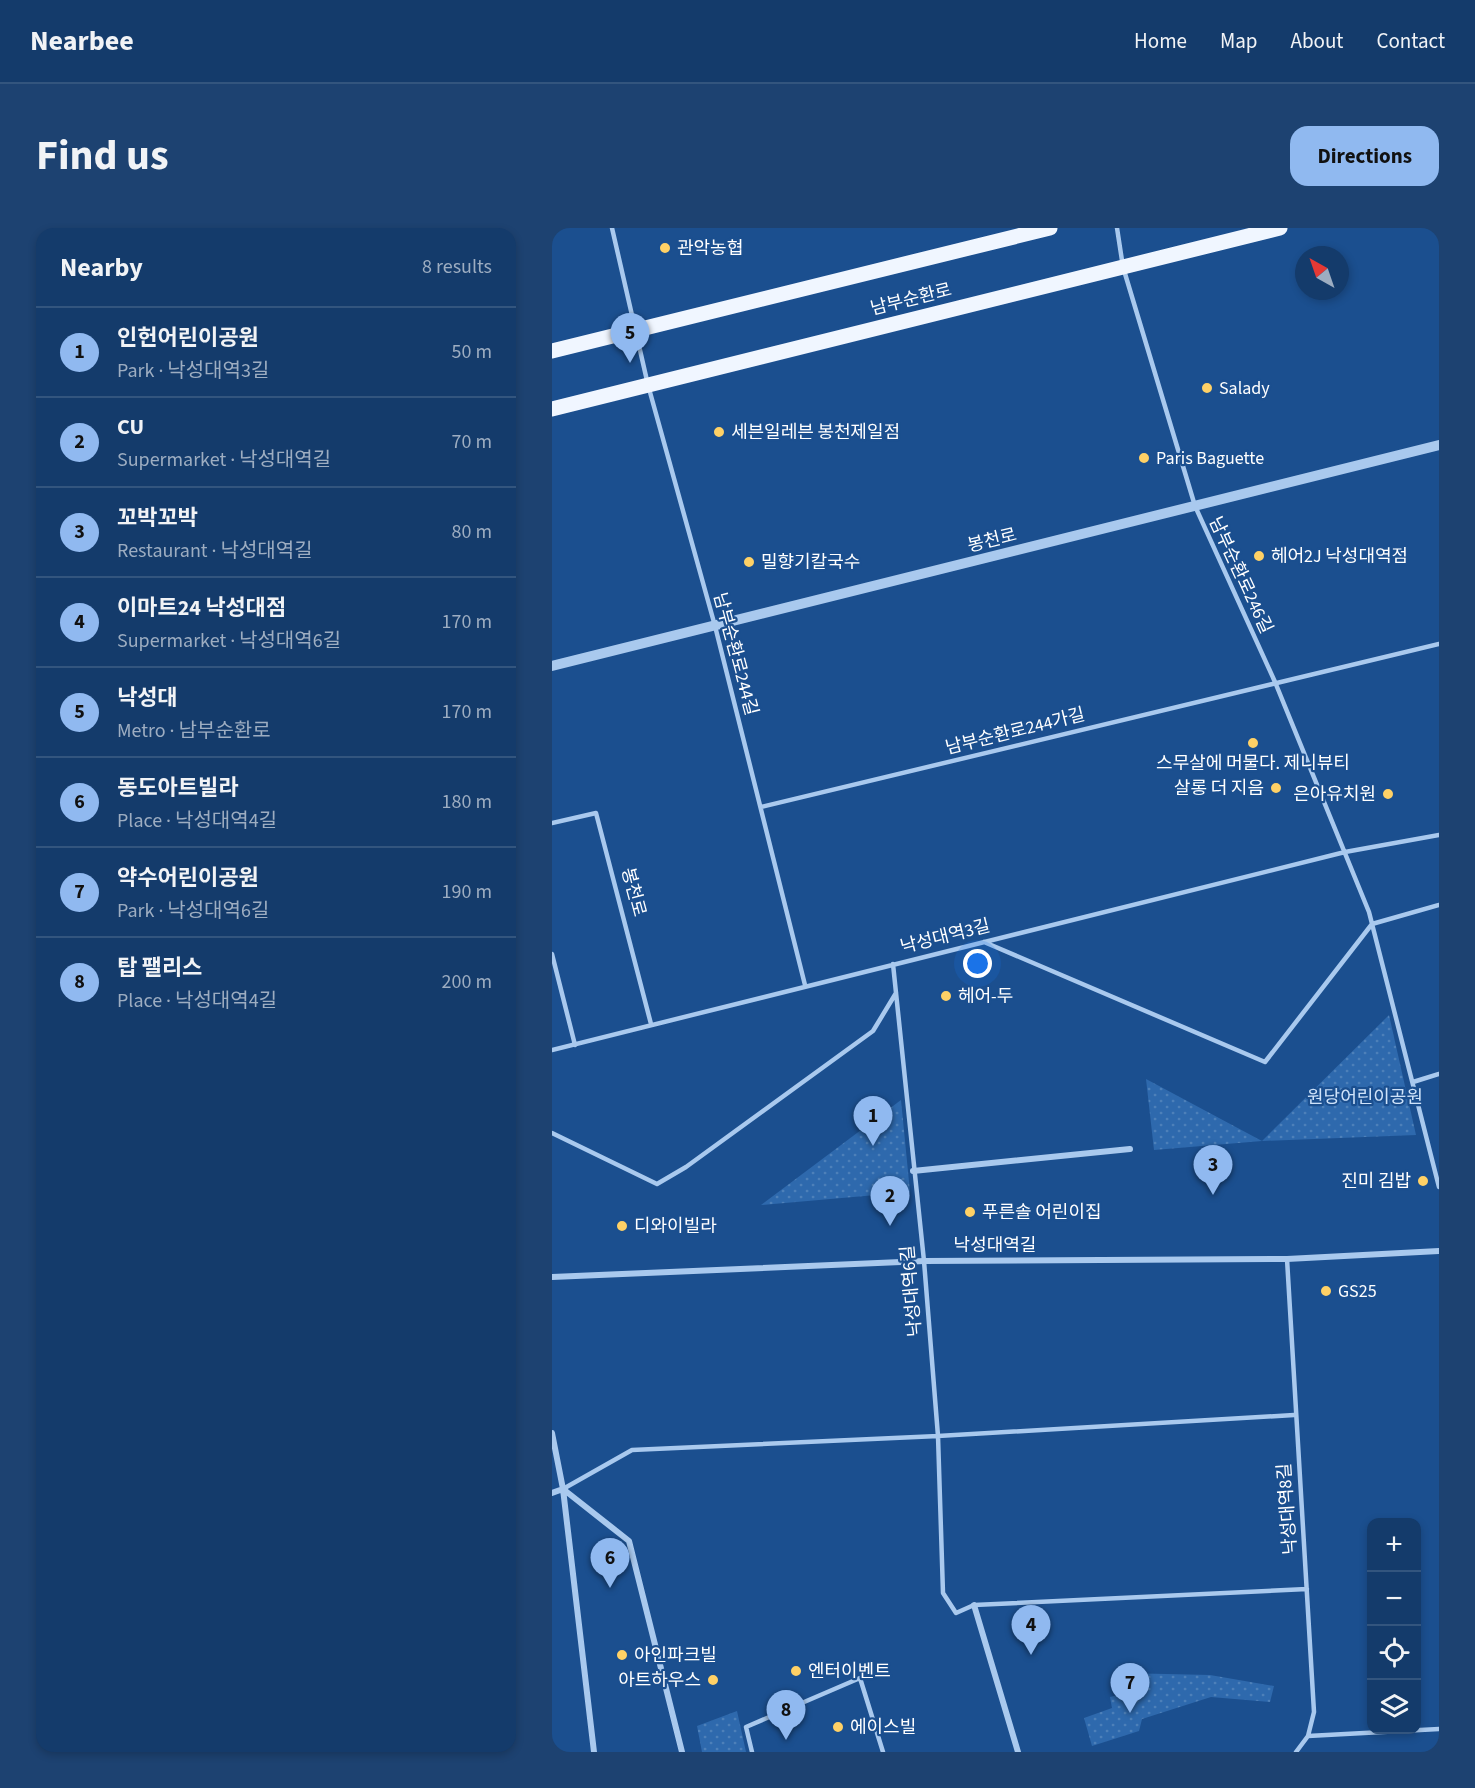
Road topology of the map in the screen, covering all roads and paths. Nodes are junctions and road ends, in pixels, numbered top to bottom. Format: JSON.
{"nodes":[{"id":1,"x":612,"y":228,"type":"edge"},
{"id":2,"x":1050,"y":228,"type":"edge"},
{"id":3,"x":1117,"y":228,"type":"edge"},
{"id":4,"x":1280,"y":228,"type":"edge"},
{"id":5,"x":1123,"y":267,"type":"junction"},
{"id":6,"x":636,"y":330,"type":"junction"},
{"id":7,"x":552,"y":351,"type":"edge"},
{"id":8,"x":648,"y":385,"type":"junction"},
{"id":9,"x":552,"y":408,"type":"edge"},
{"id":10,"x":1439,"y":445,"type":"edge"},
{"id":11,"x":1195,"y":506,"type":"junction"},
{"id":12,"x":715,"y":626,"type":"junction"},
{"id":13,"x":1439,"y":644,"type":"edge"},
{"id":14,"x":552,"y":666,"type":"edge"},
{"id":15,"x":1275,"y":682,"type":"junction"},
{"id":16,"x":761,"y":807,"type":"junction"},
{"id":17,"x":552,"y":823,"type":"edge"},
{"id":18,"x":1439,"y":835,"type":"edge"},
{"id":19,"x":1345,"y":852,"type":"junction"},
{"id":20,"x":1439,"y":905,"type":"edge"},
{"id":21,"x":1372,"y":924,"type":"junction"},
{"id":22,"x":984,"y":942,"type":"junction"},
{"id":23,"x":552,"y":954,"type":"edge"},
{"id":24,"x":893,"y":964,"type":"junction"},
{"id":25,"x":805,"y":985,"type":"junction"},
{"id":26,"x":897,"y":992,"type":"junction"},
{"id":27,"x":651,"y":1024,"type":"junction"},
{"id":28,"x":575,"y":1045,"type":"junction"},
{"id":29,"x":552,"y":1050,"type":"edge"},
{"id":30,"x":1439,"y":1074,"type":"edge"},
{"id":31,"x":1413,"y":1082,"type":"junction"},
{"id":32,"x":552,"y":1133,"type":"edge"},
{"id":33,"x":1130,"y":1149,"type":"dead end"},
{"id":34,"x":913,"y":1170,"type":"junction"},
{"id":35,"x":1439,"y":1187,"type":"edge"},
{"id":36,"x":1439,"y":1251,"type":"edge"},
{"id":37,"x":1287,"y":1259,"type":"junction"},
{"id":38,"x":924,"y":1261,"type":"junction"},
{"id":39,"x":552,"y":1277,"type":"edge"},
{"id":40,"x":1294,"y":1415,"type":"junction"},
{"id":41,"x":552,"y":1433,"type":"edge"},
{"id":42,"x":938,"y":1436,"type":"junction"},
{"id":43,"x":563,"y":1490,"type":"junction"},
{"id":44,"x":552,"y":1493,"type":"edge"},
{"id":45,"x":1307,"y":1589,"type":"junction"},
{"id":46,"x":974,"y":1605,"type":"junction"},
{"id":47,"x":1439,"y":1729,"type":"edge"},
{"id":48,"x":1308,"y":1736,"type":"junction"},
{"id":49,"x":594,"y":1752,"type":"edge"},
{"id":50,"x":682,"y":1752,"type":"edge"},
{"id":51,"x":752,"y":1752,"type":"edge"},
{"id":52,"x":883,"y":1752,"type":"edge"},
{"id":53,"x":1018,"y":1752,"type":"edge"},
{"id":54,"x":1296,"y":1752,"type":"edge"}],
"edges":[{"from":1,"to":6,"type":"lane"},
{"from":2,"to":6,"type":"main road","name":"남부순환로"},
{"from":3,"to":5,"type":"lane","name":"남부순환로246길"},
{"from":4,"to":5,"type":"main road","name":"남부순환로"},
{"from":5,"to":8,"type":"main road","name":"남부순환로"},
{"from":5,"to":11,"type":"lane","name":"남부순환로246길"},
{"from":6,"to":7,"type":"main road","name":"남부순환로"},
{"from":6,"to":8,"type":"lane","name":"남부순환로244길"},
{"from":8,"to":9,"type":"main road","name":"남부순환로"},
{"from":8,"to":12,"type":"lane","name":"남부순환로244길"},
{"from":10,"to":11,"type":"street","name":"봉천로"},
{"from":11,"to":12,"type":"street","name":"봉천로"},
{"from":11,"to":15,"type":"lane","name":"남부순환로246길"},
{"from":12,"to":14,"type":"street","name":"봉천로"},
{"from":12,"to":16,"type":"lane","name":"남부순환로244길"},
{"from":13,"to":15,"type":"lane","name":"남부순환로244가길"},
{"from":15,"to":16,"type":"lane","name":"남부순환로244가길"},
{"from":15,"to":19,"type":"lane","name":"남부순환로246길"},
{"from":16,"to":25,"type":"lane","name":"남부순환로244길"},
{"from":17,"to":27,"type":"lane","name":"봉천로"},
{"from":18,"to":19,"type":"lane","name":"낙성대역3길"},
{"from":19,"to":21,"type":"lane","name":"남부순환로246길"},
{"from":19,"to":22,"type":"lane","name":"낙성대역3길"},
{"from":20,"to":21,"type":"lane"},
{"from":21,"to":22,"type":"lane"},
{"from":21,"to":31,"type":"lane","name":"남부순환로246길"},
{"from":22,"to":24,"type":"lane","name":"낙성대역3길"},
{"from":23,"to":28,"type":"lane"},
{"from":24,"to":25,"type":"lane","name":"낙성대역3길"},
{"from":24,"to":26,"type":"lane","name":"낙성대역6길"},
{"from":25,"to":27,"type":"lane","name":"낙성대역3길"},
{"from":26,"to":32,"type":"lane"},
{"from":26,"to":34,"type":"lane","name":"낙성대역6길"},
{"from":27,"to":28,"type":"lane","name":"낙성대역3길"},
{"from":28,"to":29,"type":"lane","name":"낙성대역3길"},
{"from":30,"to":31,"type":"lane"},
{"from":31,"to":35,"type":"lane","name":"남부순환로246길"},
{"from":33,"to":34,"type":"street"},
{"from":34,"to":38,"type":"lane","name":"낙성대역6길"},
{"from":36,"to":37,"type":"street","name":"낙성대역길"},
{"from":37,"to":38,"type":"street","name":"낙성대역길"},
{"from":37,"to":40,"type":"lane","name":"낙성대역8길"},
{"from":38,"to":39,"type":"street","name":"낙성대역길"},
{"from":38,"to":42,"type":"lane","name":"낙성대역6길"},
{"from":40,"to":42,"type":"lane"},
{"from":40,"to":45,"type":"lane","name":"낙성대역8길"},
{"from":41,"to":43,"type":"street"},
{"from":42,"to":43,"type":"lane"},
{"from":42,"to":46,"type":"lane","name":"낙성대역6길"},
{"from":43,"to":44,"type":"street"},
{"from":43,"to":49,"type":"street"},
{"from":43,"to":50,"type":"street"},
{"from":45,"to":46,"type":"lane","name":"낙성대역6길"},
{"from":45,"to":48,"type":"lane","name":"낙성대역8길"},
{"from":46,"to":53,"type":"street"},
{"from":47,"to":48,"type":"lane"},
{"from":48,"to":54,"type":"lane","name":"낙성대역8길"},
{"from":51,"to":52,"type":"lane"}]}
